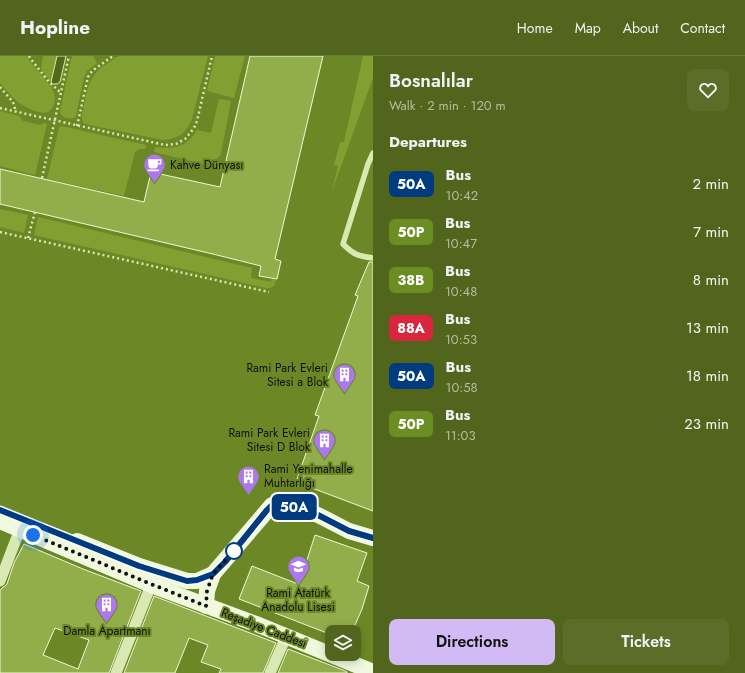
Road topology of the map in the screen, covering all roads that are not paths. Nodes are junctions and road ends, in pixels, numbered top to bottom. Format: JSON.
{"nodes":[{"id":1,"x":373,"y":153,"type":"edge"},
{"id":2,"x":371,"y":164,"type":"edge"},
{"id":3,"x":373,"y":258,"type":"edge"},
{"id":4,"x":0,"y":510,"type":"edge"},
{"id":5,"x":0,"y":521,"type":"edge"},
{"id":6,"x":22,"y":524,"type":"junction"},
{"id":7,"x":370,"y":536,"type":"edge"},
{"id":8,"x":213,"y":574,"type":"junction"},
{"id":9,"x":0,"y":580,"type":"edge"},
{"id":10,"x":151,"y":584,"type":"junction"},
{"id":11,"x":206,"y":606,"type":"junction"},
{"id":12,"x":286,"y":637,"type":"junction"},
{"id":13,"x":373,"y":672,"type":"edge"},
{"id":14,"x":116,"y":673,"type":"edge"},
{"id":15,"x":270,"y":673,"type":"edge"}],
"edges":[{"from":1,"to":2,"type":"lane"},
{"from":2,"to":3,"type":"lane"},
{"from":4,"to":6,"type":"main road","name":"Reşadiye Caddesi"},
{"from":5,"to":6,"type":"main road","name":"Reşadiye Caddesi"},
{"from":6,"to":8,"type":"main road","name":"Reşadiye Caddesi"},
{"from":6,"to":9,"type":"street"},
{"from":6,"to":10,"type":"main road","name":"Reşadiye Caddesi"},
{"from":7,"to":8,"type":"main road"},
{"from":8,"to":11,"type":"main road"},
{"from":10,"to":11,"type":"main road","name":"Reşadiye Caddesi"},
{"from":10,"to":14,"type":"street"},
{"from":11,"to":12,"type":"main road","name":"Reşadiye Caddesi"},
{"from":12,"to":13,"type":"main road","name":"Reşadiye Caddesi"},
{"from":12,"to":15,"type":"street"}]}
